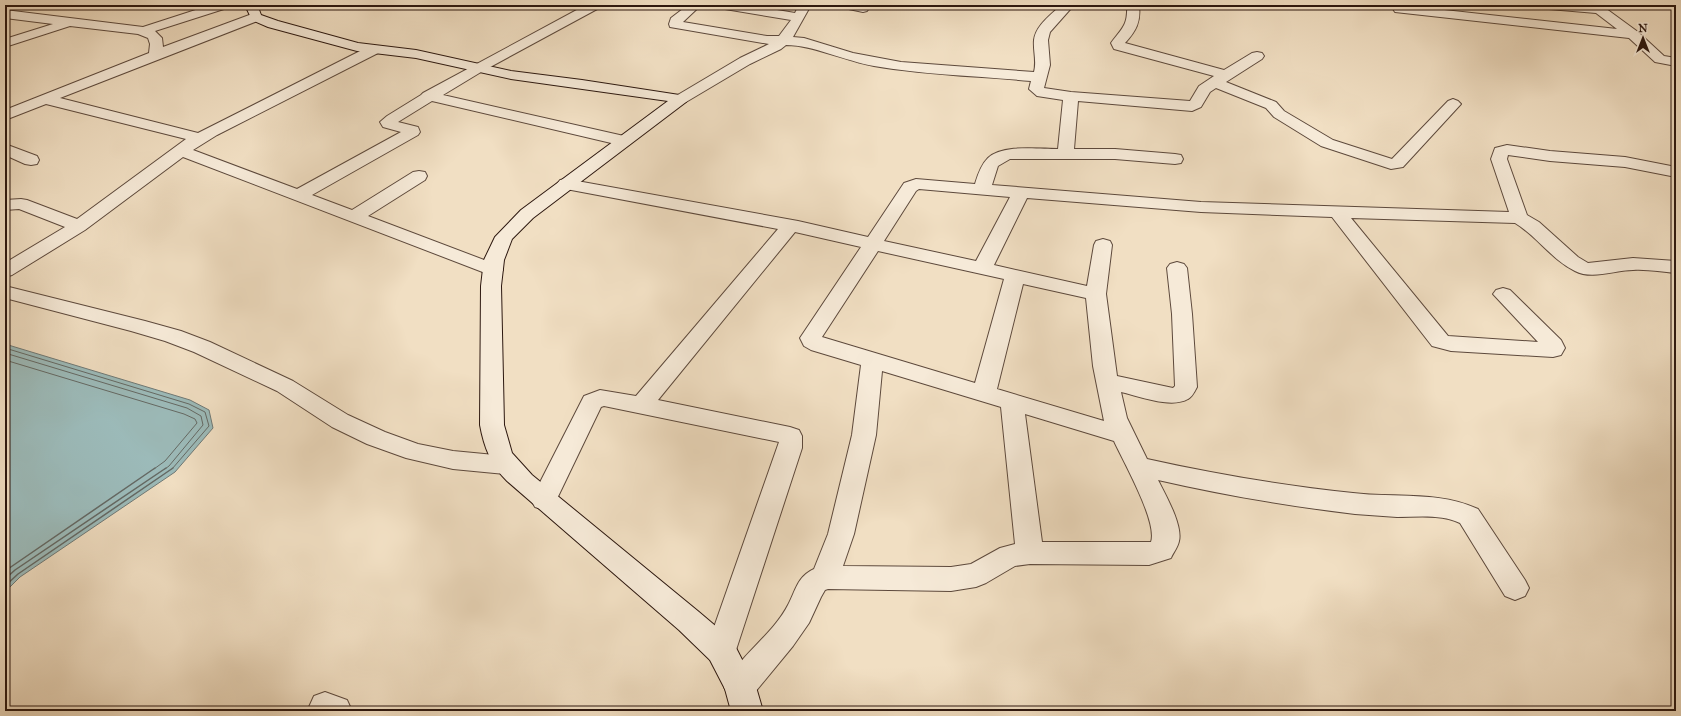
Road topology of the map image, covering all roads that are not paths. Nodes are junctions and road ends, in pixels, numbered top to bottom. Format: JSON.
{"nodes":[{"id":1,"x":38,"y":5,"type":"edge"},
{"id":2,"x":218,"y":5,"type":"edge"},
{"id":3,"x":222,"y":5,"type":"edge"},
{"id":4,"x":596,"y":5,"type":"edge"},
{"id":5,"x":695,"y":5,"type":"edge"},
{"id":6,"x":725,"y":5,"type":"edge"},
{"id":7,"x":848,"y":5,"type":"edge"},
{"id":8,"x":1068,"y":5,"type":"edge"},
{"id":9,"x":1133,"y":5,"type":"edge"},
{"id":10,"x":1549,"y":5,"type":"edge"},
{"id":11,"x":1596,"y":7,"type":"edge"},
{"id":12,"x":863,"y":8,"type":"dead end"},
{"id":13,"x":1399,"y":9,"type":"dead end"},
{"id":14,"x":255,"y":11,"type":"edge"},
{"id":15,"x":801,"y":11,"type":"edge"},
{"id":16,"x":8,"y":14,"type":"edge"},
{"id":17,"x":74,"y":22,"type":"junction"},
{"id":18,"x":144,"y":31,"type":"junction"},
{"id":19,"x":1633,"y":35,"type":"junction"},
{"id":20,"x":784,"y":40,"type":"junction"},
{"id":21,"x":5,"y":43,"type":"edge"},
{"id":22,"x":375,"y":50,"type":"junction"},
{"id":23,"x":155,"y":55,"type":"junction"},
{"id":24,"x":1257,"y":56,"type":"dead end"},
{"id":25,"x":1676,"y":62,"type":"edge"},
{"id":26,"x":476,"y":68,"type":"junction"},
{"id":27,"x":1040,"y":77,"type":"junction"},
{"id":28,"x":1220,"y":78,"type":"junction"},
{"id":29,"x":428,"y":96,"type":"junction"},
{"id":30,"x":1071,"y":96,"type":"junction"},
{"id":31,"x":46,"y":99,"type":"junction"},
{"id":32,"x":682,"y":99,"type":"junction"},
{"id":33,"x":1453,"y":104,"type":"dead end"},
{"id":34,"x":5,"y":115,"type":"edge"},
{"id":35,"x":200,"y":138,"type":"junction"},
{"id":36,"x":624,"y":141,"type":"junction"},
{"id":37,"x":5,"y":149,"type":"edge"},
{"id":38,"x":181,"y":151,"type":"junction"},
{"id":39,"x":1066,"y":153,"type":"junction"},
{"id":40,"x":1175,"y":159,"type":"dead end"},
{"id":41,"x":31,"y":160,"type":"dead end"},
{"id":42,"x":1676,"y":172,"type":"edge"},
{"id":43,"x":419,"y":176,"type":"dead end"},
{"id":44,"x":566,"y":184,"type":"junction"},
{"id":45,"x":982,"y":189,"type":"junction"},
{"id":46,"x":1021,"y":193,"type":"junction"},
{"id":47,"x":298,"y":196,"type":"junction"},
{"id":48,"x":5,"y":205,"type":"edge"},
{"id":49,"x":1337,"y":212,"type":"junction"},
{"id":50,"x":354,"y":217,"type":"junction"},
{"id":51,"x":1517,"y":217,"type":"junction"},
{"id":52,"x":79,"y":226,"type":"junction"},
{"id":53,"x":790,"y":226,"type":"junction"},
{"id":54,"x":873,"y":244,"type":"junction"},
{"id":55,"x":1103,"y":245,"type":"dead end"},
{"id":56,"x":1676,"y":267,"type":"edge"},
{"id":57,"x":1177,"y":268,"type":"dead end"},
{"id":58,"x":982,"y":269,"type":"junction"},
{"id":59,"x":493,"y":270,"type":"junction"},
{"id":60,"x":5,"y":271,"type":"edge"},
{"id":61,"x":1015,"y":276,"type":"junction"},
{"id":62,"x":5,"y":292,"type":"edge"},
{"id":63,"x":1096,"y":294,"type":"junction"},
{"id":64,"x":1503,"y":294,"type":"dead end"},
{"id":65,"x":872,"y":361,"type":"junction"},
{"id":66,"x":1107,"y":381,"type":"junction"},
{"id":67,"x":984,"y":394,"type":"junction"},
{"id":68,"x":1012,"y":402,"type":"junction"},
{"id":69,"x":641,"y":405,"type":"junction"},
{"id":70,"x":1124,"y":435,"type":"junction"},
{"id":71,"x":505,"y":465,"type":"junction"},
{"id":72,"x":1139,"y":466,"type":"junction"},
{"id":73,"x":544,"y":500,"type":"junction"},
{"id":74,"x":1030,"y":553,"type":"junction"},
{"id":75,"x":825,"y":576,"type":"junction"},
{"id":76,"x":1515,"y":588,"type":"dead end"},
{"id":77,"x":721,"y":650,"type":"junction"},
{"id":78,"x":740,"y":687,"type":"junction"},
{"id":79,"x":747,"y":711,"type":"edge"}],
"edges":[{"from":1,"to":16,"type":"street"},
{"from":2,"to":3,"type":"street"},
{"from":3,"to":18,"type":"street"},
{"from":4,"to":26,"type":"street"},
{"from":5,"to":20,"type":"street"},
{"from":6,"to":15,"type":"street"},
{"from":7,"to":12,"type":"street"},
{"from":8,"to":27,"type":"street"},
{"from":9,"to":28,"type":"street"},
{"from":10,"to":11,"type":"street"},
{"from":11,"to":19,"type":"street"},
{"from":13,"to":19,"type":"street"},
{"from":14,"to":22,"type":"street"},
{"from":14,"to":23,"type":"street"},
{"from":15,"to":20,"type":"street"},
{"from":16,"to":17,"type":"street"},
{"from":17,"to":18,"type":"street"},
{"from":17,"to":21,"type":"street"},
{"from":18,"to":23,"type":"street"},
{"from":19,"to":25,"type":"street"},
{"from":20,"to":27,"type":"street"},
{"from":20,"to":32,"type":"street"},
{"from":22,"to":26,"type":"street"},
{"from":22,"to":35,"type":"street"},
{"from":23,"to":31,"type":"street"},
{"from":24,"to":28,"type":"street"},
{"from":26,"to":29,"type":"street"},
{"from":26,"to":32,"type":"street"},
{"from":27,"to":30,"type":"street"},
{"from":28,"to":30,"type":"street"},
{"from":28,"to":33,"type":"street"},
{"from":29,"to":36,"type":"street"},
{"from":29,"to":47,"type":"street"},
{"from":30,"to":39,"type":"street"},
{"from":31,"to":34,"type":"street"},
{"from":31,"to":35,"type":"street"},
{"from":32,"to":36,"type":"street"},
{"from":35,"to":38,"type":"street"},
{"from":36,"to":44,"type":"street"},
{"from":37,"to":41,"type":"street"},
{"from":38,"to":47,"type":"street"},
{"from":38,"to":52,"type":"street"},
{"from":39,"to":40,"type":"street"},
{"from":39,"to":45,"type":"street"},
{"from":42,"to":51,"type":"street"},
{"from":43,"to":50,"type":"street"},
{"from":44,"to":53,"type":"street"},
{"from":44,"to":59,"type":"street"},
{"from":45,"to":46,"type":"street"},
{"from":45,"to":54,"type":"street"},
{"from":46,"to":49,"type":"street"},
{"from":46,"to":58,"type":"street"},
{"from":47,"to":50,"type":"street"},
{"from":48,"to":52,"type":"street"},
{"from":49,"to":51,"type":"street"},
{"from":49,"to":64,"type":"street"},
{"from":50,"to":59,"type":"street"},
{"from":51,"to":56,"type":"street"},
{"from":52,"to":60,"type":"street"},
{"from":53,"to":54,"type":"street"},
{"from":53,"to":69,"type":"street"},
{"from":54,"to":58,"type":"street"},
{"from":54,"to":65,"type":"street"},
{"from":55,"to":63,"type":"street"},
{"from":57,"to":66,"type":"street"},
{"from":58,"to":61,"type":"street"},
{"from":59,"to":71,"type":"street"},
{"from":61,"to":63,"type":"street"},
{"from":61,"to":67,"type":"street"},
{"from":62,"to":71,"type":"street"},
{"from":63,"to":66,"type":"street"},
{"from":65,"to":67,"type":"street"},
{"from":65,"to":75,"type":"street"},
{"from":66,"to":70,"type":"street"},
{"from":67,"to":68,"type":"street"},
{"from":68,"to":70,"type":"street"},
{"from":68,"to":74,"type":"street"},
{"from":69,"to":73,"type":"street"},
{"from":69,"to":77,"type":"street"},
{"from":70,"to":72,"type":"street"},
{"from":71,"to":73,"type":"street"},
{"from":72,"to":74,"type":"street"},
{"from":72,"to":76,"type":"street"},
{"from":73,"to":77,"type":"street"},
{"from":74,"to":75,"type":"street"},
{"from":75,"to":78,"type":"street"},
{"from":77,"to":78,"type":"street"},
{"from":78,"to":79,"type":"street"}]}
